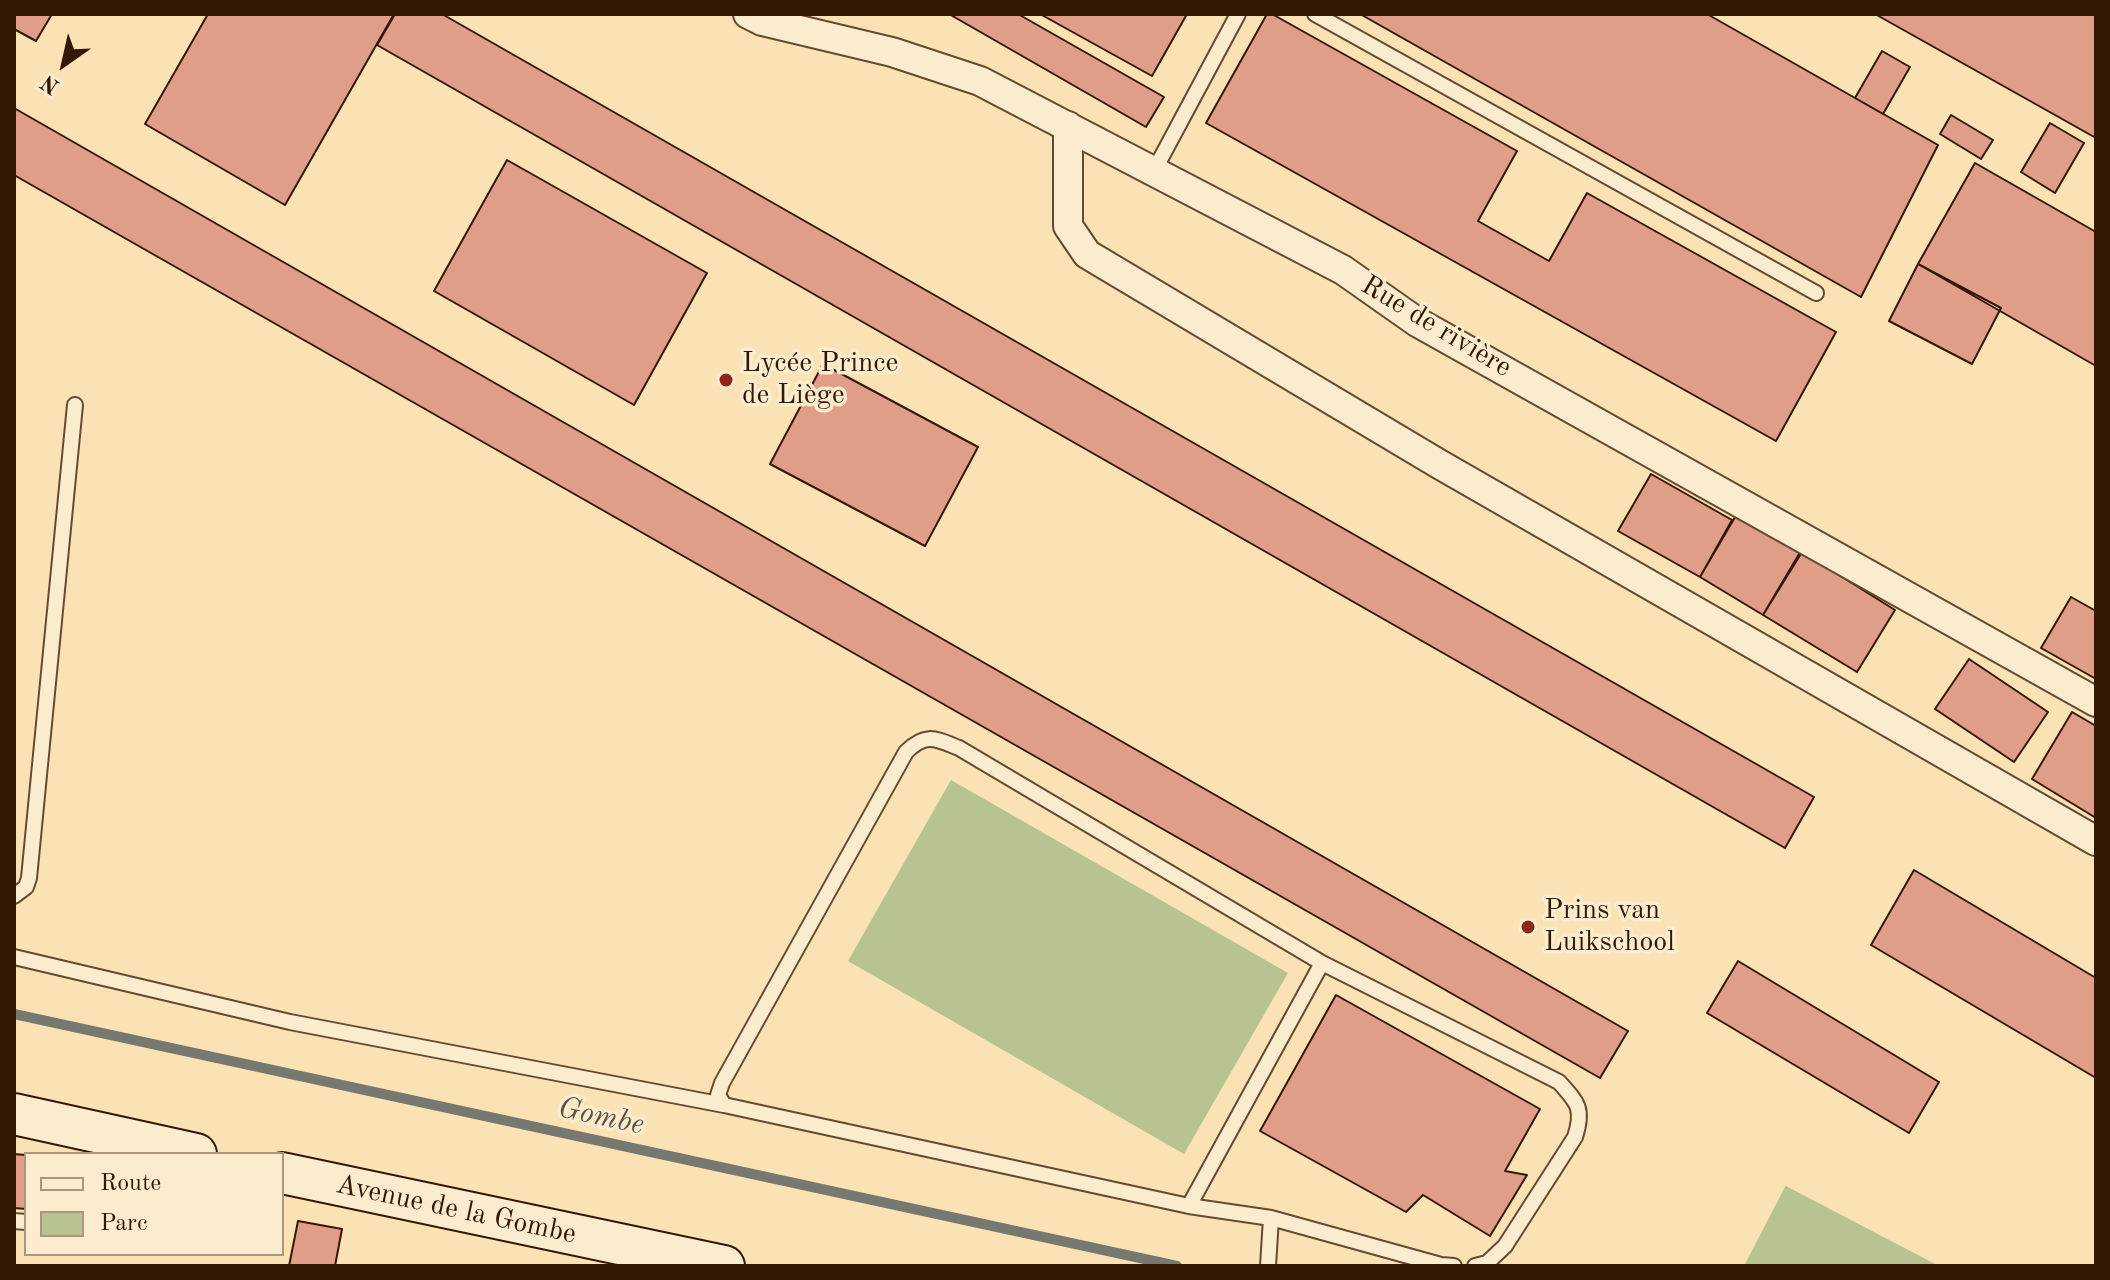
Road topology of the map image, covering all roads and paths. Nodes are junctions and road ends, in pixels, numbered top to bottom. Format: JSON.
{"nodes":[{"id":1,"x":748,"y":14,"type":"edge"},
{"id":2,"x":1238,"y":14,"type":"edge"},
{"id":3,"x":1315,"y":14,"type":"edge"},
{"id":4,"x":1068,"y":126,"type":"junction"},
{"id":5,"x":1154,"y":171,"type":"junction"},
{"id":6,"x":1816,"y":293,"type":"dead end"},
{"id":7,"x":75,"y":405,"type":"dead end"},
{"id":8,"x":2096,"y":702,"type":"edge"},
{"id":9,"x":2096,"y":841,"type":"edge"},
{"id":10,"x":14,"y":896,"type":"edge"},
{"id":11,"x":14,"y":957,"type":"edge"},
{"id":12,"x":1322,"y":963,"type":"junction"},
{"id":13,"x":724,"y":1105,"type":"junction"},
{"id":14,"x":14,"y":1114,"type":"edge"},
{"id":15,"x":184,"y":1152,"type":"edge"},
{"id":16,"x":284,"y":1173,"type":"edge"},
{"id":17,"x":1189,"y":1206,"type":"junction"},
{"id":18,"x":1271,"y":1218,"type":"junction"},
{"id":19,"x":1269,"y":1261,"type":"edge"},
{"id":20,"x":724,"y":1266,"type":"edge"},
{"id":21,"x":1454,"y":1266,"type":"edge"},
{"id":22,"x":1475,"y":1266,"type":"edge"}],
"edges":[{"from":1,"to":4,"type":"street","name":"Rue de rivière"},
{"from":2,"to":5,"type":"lane"},
{"from":3,"to":6,"type":"lane"},
{"from":4,"to":5,"type":"street","name":"Rue de rivière"},
{"from":4,"to":9,"type":"street"},
{"from":5,"to":8,"type":"street","name":"Rue de rivière"},
{"from":7,"to":10,"type":"lane"},
{"from":11,"to":13,"type":"lane"},
{"from":12,"to":13,"type":"lane"},
{"from":12,"to":17,"type":"lane"},
{"from":12,"to":22,"type":"lane"},
{"from":13,"to":17,"type":"lane"},
{"from":14,"to":15,"type":"street"},
{"from":16,"to":20,"type":"street","name":"Avenue de la Gombe"},
{"from":17,"to":18,"type":"lane"},
{"from":18,"to":19,"type":"lane"},
{"from":18,"to":21,"type":"lane"}]}
